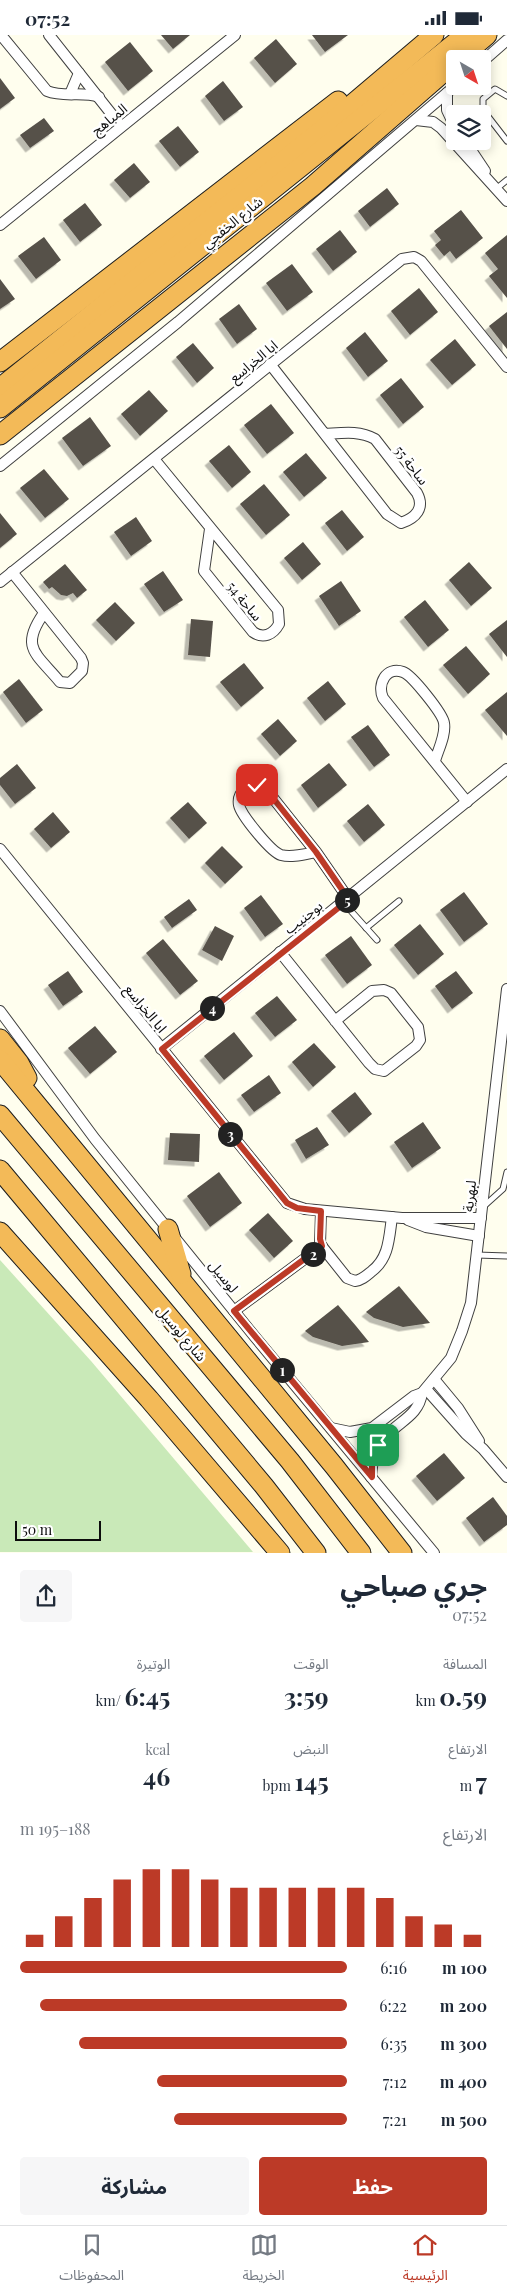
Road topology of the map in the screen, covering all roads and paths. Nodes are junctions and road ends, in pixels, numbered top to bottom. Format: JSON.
{"nodes":[{"id":1,"x":1,"y":35,"type":"edge"},
{"id":2,"x":49,"y":35,"type":"edge"},
{"id":3,"x":235,"y":35,"type":"edge"},
{"id":4,"x":434,"y":35,"type":"edge"},
{"id":5,"x":465,"y":35,"type":"edge"},
{"id":6,"x":487,"y":35,"type":"edge"},
{"id":7,"x":507,"y":40,"type":"edge"},
{"id":8,"x":470,"y":50,"type":"edge"},
{"id":9,"x":414,"y":51,"type":"junction"},
{"id":10,"x":491,"y":54,"type":"edge"},
{"id":11,"x":446,"y":70,"type":"edge"},
{"id":12,"x":79,"y":73,"type":"junction"},
{"id":13,"x":70,"y":94,"type":"junction"},
{"id":14,"x":446,"y":94,"type":"edge"},
{"id":15,"x":507,"y":96,"type":"edge"},
{"id":16,"x":99,"y":97,"type":"junction"},
{"id":17,"x":416,"y":120,"type":"junction"},
{"id":18,"x":121,"y":126,"type":"junction"},
{"id":19,"x":507,"y":141,"type":"edge"},
{"id":20,"x":471,"y":150,"type":"edge"},
{"id":21,"x":507,"y":180,"type":"edge"},
{"id":22,"x":496,"y":189,"type":"junction"},
{"id":23,"x":507,"y":201,"type":"edge"},
{"id":24,"x":0,"y":225,"type":"edge"},
{"id":25,"x":0,"y":363,"type":"edge"},
{"id":26,"x":270,"y":365,"type":"junction"},
{"id":27,"x":507,"y":367,"type":"edge"},
{"id":28,"x":0,"y":389,"type":"edge"},
{"id":29,"x":0,"y":408,"type":"edge"},
{"id":30,"x":325,"y":434,"type":"junction"},
{"id":31,"x":0,"y":435,"type":"edge"},
{"id":32,"x":154,"y":459,"type":"junction"},
{"id":33,"x":0,"y":466,"type":"edge"},
{"id":34,"x":210,"y":529,"type":"junction"},
{"id":35,"x":12,"y":572,"type":"junction"},
{"id":36,"x":0,"y":582,"type":"edge"},
{"id":37,"x":44,"y":613,"type":"junction"},
{"id":38,"x":434,"y":761,"type":"junction"},
{"id":39,"x":507,"y":769,"type":"edge"},
{"id":40,"x":467,"y":802,"type":"junction"},
{"id":41,"x":0,"y":849,"type":"edge"},
{"id":42,"x":316,"y":852,"type":"junction"},
{"id":43,"x":347,"y":901,"type":"junction"},
{"id":44,"x":399,"y":901,"type":"dead end"},
{"id":45,"x":366,"y":928,"type":"junction"},
{"id":46,"x":377,"y":940,"type":"dead end"},
{"id":47,"x":280,"y":952,"type":"junction"},
{"id":48,"x":507,"y":989,"type":"edge"},
{"id":49,"x":0,"y":1011,"type":"edge"},
{"id":50,"x":335,"y":1021,"type":"junction"},
{"id":51,"x":505,"y":1028,"type":"edge"},
{"id":52,"x":0,"y":1039,"type":"edge"},
{"id":53,"x":162,"y":1049,"type":"junction"},
{"id":54,"x":0,"y":1060,"type":"edge"},
{"id":55,"x":0,"y":1115,"type":"edge"},
{"id":56,"x":45,"y":1115,"type":"junction"},
{"id":57,"x":0,"y":1170,"type":"edge"},
{"id":58,"x":507,"y":1172,"type":"edge"},
{"id":59,"x":321,"y":1211,"type":"junction"},
{"id":60,"x":481,"y":1213,"type":"junction"},
{"id":61,"x":397,"y":1218,"type":"junction"},
{"id":62,"x":168,"y":1229,"type":"junction"},
{"id":63,"x":0,"y":1231,"type":"edge"},
{"id":64,"x":478,"y":1236,"type":"junction"},
{"id":65,"x":322,"y":1246,"type":"junction"},
{"id":66,"x":477,"y":1255,"type":"junction"},
{"id":67,"x":507,"y":1256,"type":"edge"},
{"id":68,"x":183,"y":1283,"type":"junction"},
{"id":69,"x":234,"y":1311,"type":"junction"},
{"id":70,"x":434,"y":1379,"type":"junction"},
{"id":71,"x":424,"y":1391,"type":"junction"},
{"id":72,"x":330,"y":1428,"type":"junction"},
{"id":73,"x":483,"y":1449,"type":"junction"},
{"id":74,"x":505,"y":1471,"type":"edge"},
{"id":75,"x":372,"y":1477,"type":"junction"},
{"id":76,"x":237,"y":1504,"type":"junction"},
{"id":77,"x":262,"y":1553,"type":"edge"},
{"id":78,"x":280,"y":1553,"type":"edge"},
{"id":79,"x":316,"y":1553,"type":"edge"},
{"id":80,"x":361,"y":1553,"type":"edge"},
{"id":81,"x":402,"y":1553,"type":"edge"},
{"id":82,"x":434,"y":1553,"type":"edge"}],
"edges":[{"from":1,"to":13,"type":"street"},
{"from":2,"to":12,"type":"street"},
{"from":3,"to":18,"type":"street","name":"المباهج"},
{"from":4,"to":9,"type":"highway","name":"شارع الخفجي"},
{"from":5,"to":29,"type":"highway","name":"شارع الخفجي"},
{"from":6,"to":8,"type":"highway"},
{"from":7,"to":10,"type":"street"},
{"from":9,"to":25,"type":"highway"},
{"from":9,"to":28,"type":"highway","name":"شارع الخفجي"},
{"from":11,"to":31,"type":"highway"},
{"from":12,"to":13,"type":"street"},
{"from":12,"to":16,"type":"street"},
{"from":13,"to":16,"type":"street"},
{"from":14,"to":17,"type":"street"},
{"from":15,"to":19,"type":"lane"},
{"from":16,"to":18,"type":"street"},
{"from":17,"to":22,"type":"street"},
{"from":17,"to":33,"type":"street"},
{"from":18,"to":24,"type":"street","name":"المباهج"},
{"from":20,"to":22,"type":"street"},
{"from":21,"to":22,"type":"lane"},
{"from":22,"to":23,"type":"street"},
{"from":26,"to":27,"type":"street","name":"ابا الخراسع"},
{"from":26,"to":30,"type":"street","name":"ساحة 55"},
{"from":26,"to":32,"type":"street","name":"ابا الخراسع"},
{"from":30,"to":30,"type":"street","name":"ساحة 55"},
{"from":32,"to":34,"type":"street","name":"ساحة 54"},
{"from":32,"to":35,"type":"street","name":"ابا الخراسع"},
{"from":34,"to":34,"type":"street","name":"ساحة 54"},
{"from":35,"to":36,"type":"street","name":"ابا الخراسع"},
{"from":35,"to":37,"type":"street"},
{"from":37,"to":37,"type":"street"},
{"from":38,"to":38,"type":"street"},
{"from":38,"to":40,"type":"street"},
{"from":39,"to":40,"type":"street","name":"بوجنيب"},
{"from":40,"to":43,"type":"street","name":"بوجنيب"},
{"from":41,"to":53,"type":"street","name":"ابا الخراسع"},
{"from":42,"to":42,"type":"street"},
{"from":42,"to":43,"type":"street"},
{"from":43,"to":45,"type":"lane"},
{"from":43,"to":47,"type":"street","name":"بوجنيب"},
{"from":44,"to":45,"type":"lane"},
{"from":45,"to":46,"type":"lane"},
{"from":47,"to":50,"type":"street"},
{"from":47,"to":53,"type":"street","name":"بوجنيب"},
{"from":48,"to":51,"type":"street","name":"لبهرية"},
{"from":49,"to":62,"type":"street","name":"لوسيل"},
{"from":50,"to":50,"type":"street"},
{"from":51,"to":60,"type":"street","name":"لبهرية"},
{"from":52,"to":56,"type":"highway"},
{"from":53,"to":59,"type":"street","name":"ابا الخراسع"},
{"from":54,"to":56,"type":"highway"},
{"from":55,"to":80,"type":"highway","name":"شارع لوسيل"},
{"from":56,"to":68,"type":"highway"},
{"from":57,"to":79,"type":"highway"},
{"from":58,"to":60,"type":"lane"},
{"from":59,"to":61,"type":"street","name":"ابا الخراسع"},
{"from":59,"to":65,"type":"street"},
{"from":60,"to":61,"type":"street","name":"ابا الخراسع"},
{"from":60,"to":64,"type":"street","name":"لبهرية"},
{"from":61,"to":64,"type":"street","name":"ابا الخراسع"},
{"from":61,"to":65,"type":"street"},
{"from":62,"to":68,"type":"highway"},
{"from":62,"to":69,"type":"street","name":"لوسيل"},
{"from":63,"to":76,"type":"highway"},
{"from":64,"to":66,"type":"street","name":"لبهرية"},
{"from":65,"to":69,"type":"street"},
{"from":66,"to":67,"type":"lane"},
{"from":66,"to":70,"type":"street","name":"لبهرية"},
{"from":68,"to":81,"type":"highway"},
{"from":69,"to":72,"type":"street","name":"لوسيل"},
{"from":70,"to":71,"type":"street","name":"لبهرية"},
{"from":70,"to":73,"type":"street"},
{"from":71,"to":72,"type":"street","name":"لبهرية"},
{"from":71,"to":73,"type":"street"},
{"from":71,"to":75,"type":"street","name":"لبهرية"},
{"from":72,"to":75,"type":"street","name":"لوسيل"},
{"from":73,"to":74,"type":"street"},
{"from":75,"to":82,"type":"street","name":"لوسيل"},
{"from":76,"to":77,"type":"highway"},
{"from":76,"to":78,"type":"highway"}]}
